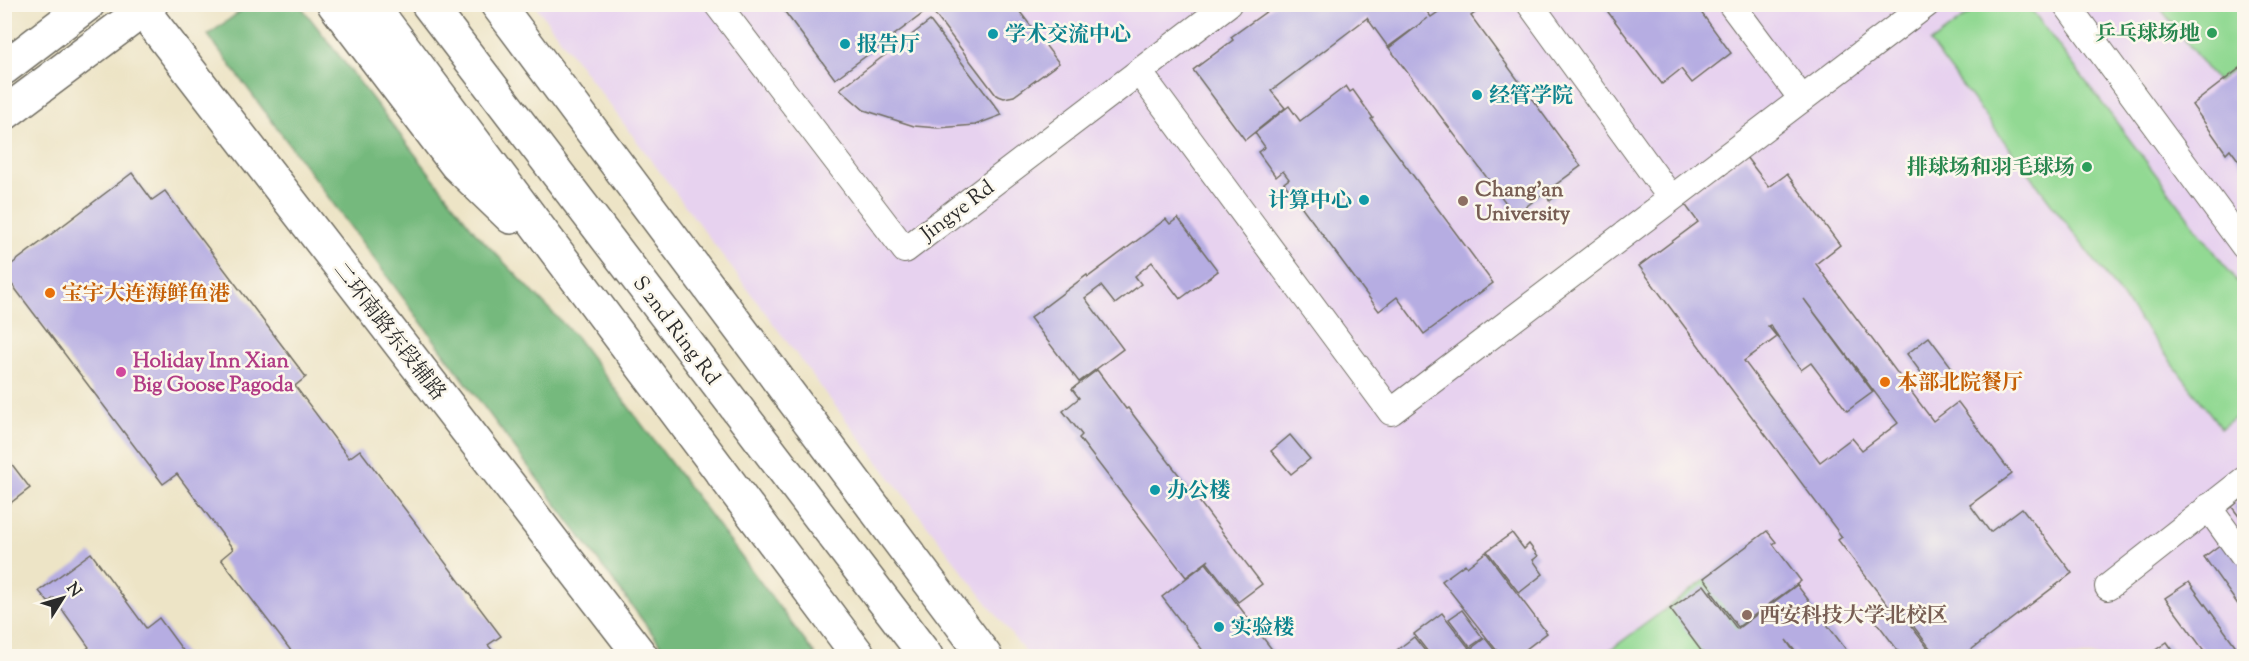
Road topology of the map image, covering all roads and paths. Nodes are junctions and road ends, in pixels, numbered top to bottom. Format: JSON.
{"nodes":[{"id":1,"x":88,"y":4,"type":"edge"},
{"id":2,"x":334,"y":4,"type":"edge"},
{"id":3,"x":371,"y":4,"type":"edge"},
{"id":4,"x":428,"y":4,"type":"edge"},
{"id":5,"x":497,"y":4,"type":"edge"},
{"id":6,"x":717,"y":4,"type":"edge"},
{"id":7,"x":1228,"y":4,"type":"edge"},
{"id":8,"x":1530,"y":4,"type":"edge"},
{"id":9,"x":1731,"y":4,"type":"edge"},
{"id":10,"x":1927,"y":4,"type":"edge"},
{"id":11,"x":2066,"y":4,"type":"edge"},
{"id":12,"x":144,"y":7,"type":"edge"},
{"id":13,"x":4,"y":68,"type":"edge"},
{"id":14,"x":1139,"y":72,"type":"junction"},
{"id":15,"x":1802,"y":99,"type":"junction"},
{"id":16,"x":4,"y":114,"type":"edge"},
{"id":17,"x":1671,"y":198,"type":"junction"},
{"id":18,"x":2244,"y":246,"type":"edge"},
{"id":19,"x":590,"y":295,"type":"junction"},
{"id":20,"x":2244,"y":480,"type":"edge"},
{"id":21,"x":2208,"y":507,"type":"junction"},
{"id":22,"x":2244,"y":557,"type":"edge"},
{"id":23,"x":2108,"y":587,"type":"dead end"},
{"id":24,"x":641,"y":657,"type":"edge"},
{"id":25,"x":859,"y":657,"type":"edge"},
{"id":26,"x":926,"y":657,"type":"edge"},
{"id":27,"x":985,"y":657,"type":"edge"}],
"edges":[{"from":1,"to":13,"type":"main road"},
{"from":2,"to":19,"type":"main road"},
{"from":3,"to":19,"type":"main road"},
{"from":4,"to":26,"type":"main road","name":"S 2nd Ring Rd"},
{"from":5,"to":27,"type":"main road"},
{"from":6,"to":14,"type":"street","name":"Jingye Rd"},
{"from":7,"to":14,"type":"street","name":"Jingye Rd"},
{"from":8,"to":17,"type":"street"},
{"from":9,"to":15,"type":"street"},
{"from":10,"to":15,"type":"street"},
{"from":11,"to":18,"type":"street"},
{"from":12,"to":16,"type":"main road"},
{"from":12,"to":24,"type":"main road","name":"二环南路东段辅路"},
{"from":14,"to":17,"type":"street"},
{"from":15,"to":17,"type":"street"},
{"from":19,"to":25,"type":"main road"},
{"from":20,"to":21,"type":"street"},
{"from":21,"to":22,"type":"street"},
{"from":21,"to":23,"type":"street"}]}
